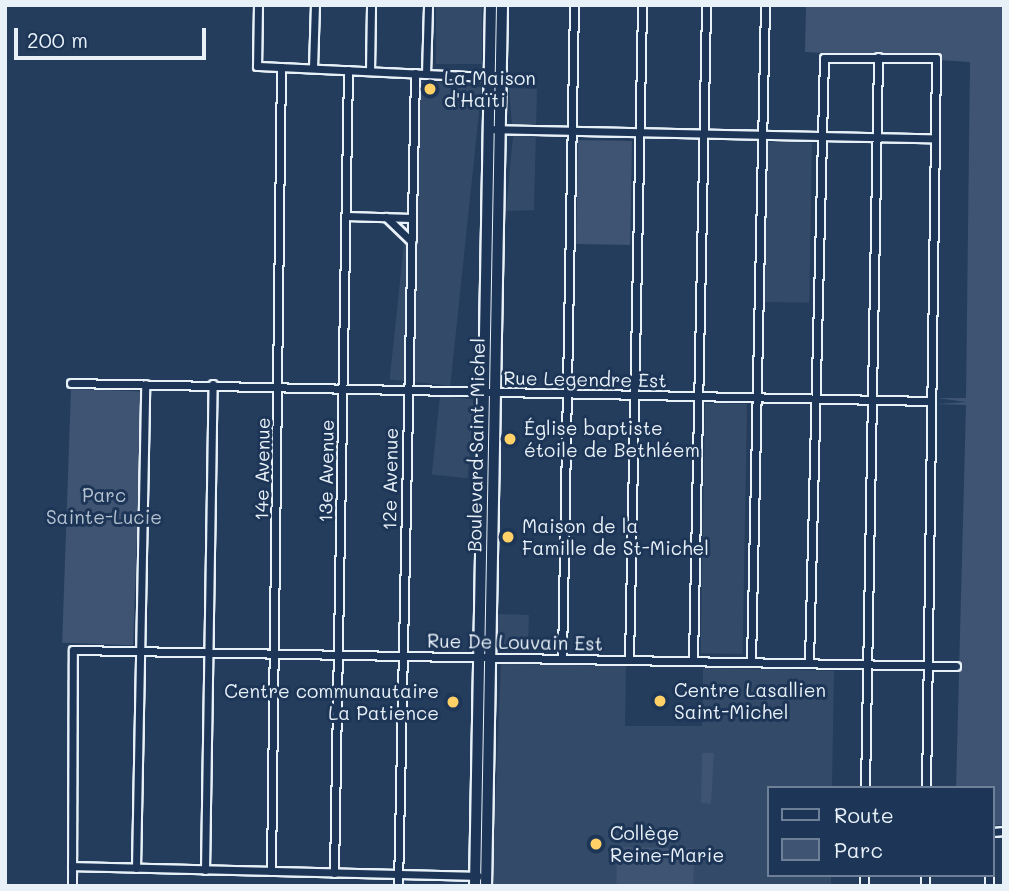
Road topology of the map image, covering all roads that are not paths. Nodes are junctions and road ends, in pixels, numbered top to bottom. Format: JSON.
{"nodes":[{"id":1,"x":258,"y":5,"type":"edge"},
{"id":2,"x":315,"y":5,"type":"edge"},
{"id":3,"x":371,"y":5,"type":"edge"},
{"id":4,"x":428,"y":5,"type":"edge"},
{"id":5,"x":491,"y":5,"type":"edge"},
{"id":6,"x":502,"y":5,"type":"edge"},
{"id":7,"x":574,"y":5,"type":"edge"},
{"id":8,"x":642,"y":5,"type":"edge"},
{"id":9,"x":706,"y":5,"type":"edge"},
{"id":10,"x":765,"y":5,"type":"edge"},
{"id":11,"x":877,"y":57,"type":"junction"},
{"id":12,"x":281,"y":67,"type":"junction"},
{"id":13,"x":313,"y":68,"type":"junction"},
{"id":14,"x":348,"y":70,"type":"junction"},
{"id":15,"x":370,"y":71,"type":"junction"},
{"id":16,"x":415,"y":73,"type":"junction"},
{"id":17,"x":426,"y":74,"type":"junction"},
{"id":18,"x":490,"y":77,"type":"junction"},
{"id":19,"x":489,"y":130,"type":"junction"},
{"id":20,"x":500,"y":130,"type":"junction"},
{"id":21,"x":572,"y":131,"type":"junction"},
{"id":22,"x":640,"y":132,"type":"junction"},
{"id":23,"x":703,"y":133,"type":"junction"},
{"id":24,"x":762,"y":134,"type":"junction"},
{"id":25,"x":820,"y":135,"type":"junction"},
{"id":26,"x":876,"y":136,"type":"junction"},
{"id":27,"x":935,"y":138,"type":"junction"},
{"id":28,"x":346,"y":216,"type":"junction"},
{"id":29,"x":386,"y":217,"type":"junction"},
{"id":30,"x":411,"y":218,"type":"junction"},
{"id":31,"x":411,"y":241,"type":"junction"},
{"id":32,"x":71,"y":383,"type":"dead end"},
{"id":33,"x":145,"y":384,"type":"junction"},
{"id":34,"x":213,"y":384,"type":"junction"},
{"id":35,"x":279,"y":386,"type":"junction"},
{"id":36,"x":344,"y":388,"type":"junction"},
{"id":37,"x":408,"y":390,"type":"junction"},
{"id":38,"x":489,"y":392,"type":"junction"},
{"id":39,"x":567,"y":394,"type":"junction"},
{"id":40,"x":635,"y":396,"type":"junction"},
{"id":41,"x":699,"y":397,"type":"junction"},
{"id":42,"x":757,"y":398,"type":"junction"},
{"id":43,"x":814,"y":400,"type":"junction"},
{"id":44,"x":872,"y":400,"type":"junction"},
{"id":45,"x":931,"y":401,"type":"junction"},
{"id":46,"x":141,"y":650,"type":"junction"},
{"id":47,"x":208,"y":652,"type":"junction"},
{"id":48,"x":274,"y":653,"type":"junction"},
{"id":49,"x":338,"y":654,"type":"junction"},
{"id":50,"x":403,"y":655,"type":"junction"},
{"id":51,"x":484,"y":657,"type":"junction"},
{"id":52,"x":562,"y":659,"type":"junction"},
{"id":53,"x":629,"y":660,"type":"junction"},
{"id":54,"x":693,"y":660,"type":"junction"},
{"id":55,"x":751,"y":662,"type":"junction"},
{"id":56,"x":809,"y":662,"type":"junction"},
{"id":57,"x":867,"y":664,"type":"junction"},
{"id":58,"x":928,"y":666,"type":"junction"},
{"id":59,"x":956,"y":666,"type":"dead end"},
{"id":60,"x":865,"y":786,"type":"edge"},
{"id":61,"x":926,"y":786,"type":"edge"},
{"id":62,"x":72,"y":866,"type":"junction"},
{"id":63,"x":136,"y":868,"type":"junction"},
{"id":64,"x":205,"y":870,"type":"junction"},
{"id":65,"x":271,"y":871,"type":"junction"},
{"id":66,"x":334,"y":873,"type":"junction"},
{"id":67,"x":398,"y":875,"type":"junction"},
{"id":68,"x":480,"y":881,"type":"edge"},
{"id":69,"x":72,"y":886,"type":"edge"},
{"id":70,"x":398,"y":886,"type":"edge"}],
"edges":[{"from":1,"to":12,"type":"street"},
{"from":2,"to":13,"type":"street"},
{"from":3,"to":15,"type":"street"},
{"from":4,"to":17,"type":"street"},
{"from":5,"to":18,"type":"main road","name":"Boulevard Saint-Michel"},
{"from":6,"to":20,"type":"main road","name":"Boulevard Saint-Michel"},
{"from":7,"to":21,"type":"street"},
{"from":8,"to":22,"type":"street"},
{"from":9,"to":23,"type":"street"},
{"from":10,"to":24,"type":"street"},
{"from":11,"to":25,"type":"street"},
{"from":11,"to":26,"type":"street"},
{"from":11,"to":27,"type":"street"},
{"from":12,"to":13,"type":"street"},
{"from":12,"to":35,"type":"street","name":"14e Avenue"},
{"from":13,"to":14,"type":"street"},
{"from":14,"to":15,"type":"street"},
{"from":14,"to":28,"type":"street","name":"13e Avenue"},
{"from":15,"to":16,"type":"street"},
{"from":16,"to":17,"type":"street"},
{"from":16,"to":30,"type":"street","name":"12e Avenue"},
{"from":17,"to":18,"type":"street"},
{"from":18,"to":19,"type":"main road","name":"Boulevard Saint-Michel"},
{"from":19,"to":20,"type":"street"},
{"from":19,"to":38,"type":"main road","name":"Boulevard Saint-Michel"},
{"from":20,"to":21,"type":"street"},
{"from":20,"to":38,"type":"main road","name":"Boulevard Saint-Michel"},
{"from":21,"to":22,"type":"street"},
{"from":21,"to":39,"type":"street"},
{"from":22,"to":23,"type":"street"},
{"from":22,"to":40,"type":"street"},
{"from":23,"to":24,"type":"street"},
{"from":23,"to":41,"type":"street"},
{"from":24,"to":25,"type":"street"},
{"from":24,"to":42,"type":"street"},
{"from":25,"to":26,"type":"street"},
{"from":25,"to":43,"type":"street"},
{"from":26,"to":27,"type":"street"},
{"from":26,"to":44,"type":"street"},
{"from":27,"to":45,"type":"street"},
{"from":28,"to":29,"type":"street"},
{"from":28,"to":36,"type":"street","name":"13e Avenue"},
{"from":29,"to":30,"type":"street"},
{"from":29,"to":31,"type":"street"},
{"from":30,"to":31,"type":"street","name":"12e Avenue"},
{"from":31,"to":37,"type":"street","name":"12e Avenue"},
{"from":32,"to":33,"type":"street","name":"Rue Legendre Est"},
{"from":33,"to":34,"type":"street","name":"Rue Legendre Est"},
{"from":33,"to":46,"type":"street"},
{"from":34,"to":35,"type":"street","name":"Rue Legendre Est"},
{"from":34,"to":47,"type":"street"},
{"from":35,"to":36,"type":"street","name":"Rue Legendre Est"},
{"from":35,"to":48,"type":"street","name":"14e Avenue"},
{"from":36,"to":37,"type":"street","name":"Rue Legendre Est"},
{"from":36,"to":49,"type":"street","name":"13e Avenue"},
{"from":37,"to":38,"type":"street","name":"Rue Legendre Est"},
{"from":37,"to":50,"type":"street","name":"12e Avenue"},
{"from":38,"to":39,"type":"street","name":"Rue Legendre Est"},
{"from":38,"to":51,"type":"main road","name":"Boulevard Saint-Michel"},
{"from":39,"to":40,"type":"street","name":"Rue Legendre Est"},
{"from":39,"to":52,"type":"street"},
{"from":40,"to":41,"type":"street","name":"Rue Legendre Est"},
{"from":40,"to":53,"type":"street"},
{"from":41,"to":42,"type":"street","name":"Rue Legendre Est"},
{"from":41,"to":54,"type":"street"},
{"from":42,"to":43,"type":"street","name":"Rue Legendre Est"},
{"from":42,"to":55,"type":"street"},
{"from":43,"to":44,"type":"street","name":"Rue Legendre Est"},
{"from":43,"to":56,"type":"street"},
{"from":44,"to":45,"type":"street","name":"Rue Legendre Est"},
{"from":44,"to":57,"type":"street"},
{"from":45,"to":58,"type":"street"},
{"from":46,"to":47,"type":"street","name":"Rue De Louvain Est"},
{"from":46,"to":62,"type":"street","name":"Rue De Louvain Est"},
{"from":46,"to":63,"type":"street"},
{"from":47,"to":48,"type":"street","name":"Rue De Louvain Est"},
{"from":47,"to":64,"type":"street"},
{"from":48,"to":49,"type":"street","name":"Rue De Louvain Est"},
{"from":48,"to":65,"type":"street","name":"14e Avenue"},
{"from":49,"to":50,"type":"street","name":"Rue De Louvain Est"},
{"from":49,"to":66,"type":"street","name":"13e Avenue"},
{"from":50,"to":51,"type":"street","name":"Rue De Louvain Est"},
{"from":50,"to":67,"type":"street","name":"12e Avenue"},
{"from":51,"to":52,"type":"street","name":"Rue De Louvain Est"},
{"from":51,"to":68,"type":"main road","name":"Boulevard Saint-Michel"},
{"from":52,"to":53,"type":"street","name":"Rue De Louvain Est"},
{"from":53,"to":54,"type":"street","name":"Rue De Louvain Est"},
{"from":54,"to":55,"type":"street","name":"Rue De Louvain Est"},
{"from":55,"to":56,"type":"street","name":"Rue De Louvain Est"},
{"from":56,"to":57,"type":"street","name":"Rue De Louvain Est"},
{"from":57,"to":58,"type":"street","name":"Rue De Louvain Est"},
{"from":57,"to":60,"type":"street"},
{"from":58,"to":59,"type":"street","name":"Rue De Louvain Est"},
{"from":58,"to":61,"type":"street"},
{"from":62,"to":63,"type":"street"},
{"from":62,"to":69,"type":"street"},
{"from":63,"to":64,"type":"street"},
{"from":64,"to":65,"type":"street"},
{"from":65,"to":66,"type":"street"},
{"from":66,"to":67,"type":"street"},
{"from":67,"to":68,"type":"street"},
{"from":67,"to":70,"type":"street","name":"12e Avenue"}]}
